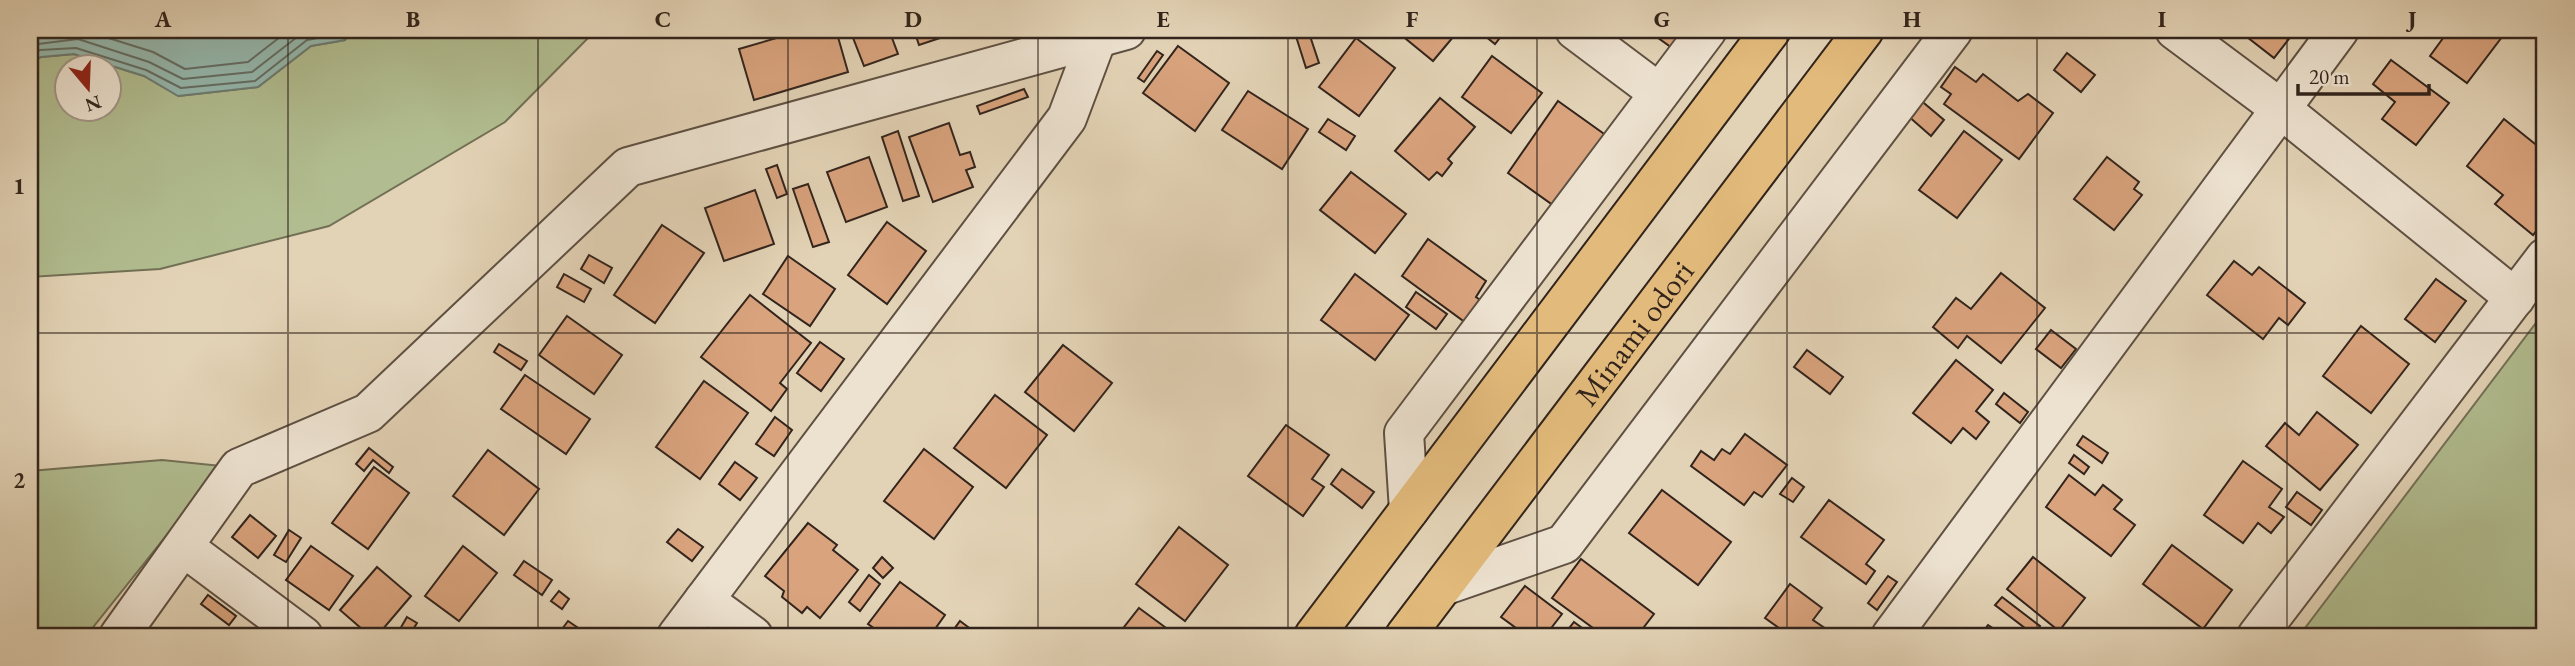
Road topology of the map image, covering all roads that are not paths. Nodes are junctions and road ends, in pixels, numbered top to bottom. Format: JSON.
{"nodes":[{"id":1,"x":1576,"y":30,"type":"edge"},
{"id":2,"x":1707,"y":30,"type":"edge"},
{"id":3,"x":1771,"y":30,"type":"edge"},
{"id":4,"x":1864,"y":30,"type":"edge"},
{"id":5,"x":1953,"y":30,"type":"edge"},
{"id":6,"x":2175,"y":30,"type":"edge"},
{"id":7,"x":2339,"y":30,"type":"edge"},
{"id":8,"x":1112,"y":34,"type":"edge"},
{"id":9,"x":1659,"y":93,"type":"junction"},
{"id":10,"x":2280,"y":109,"type":"junction"},
{"id":11,"x":2545,"y":258,"type":"edge"},
{"id":12,"x":2515,"y":298,"type":"junction"},
{"id":13,"x":1409,"y":510,"type":"junction"},
{"id":14,"x":185,"y":548,"type":"junction"},
{"id":15,"x":1443,"y":586,"type":"junction"},
{"id":16,"x":704,"y":600,"type":"junction"},
{"id":17,"x":118,"y":636,"type":"edge"},
{"id":18,"x":303,"y":636,"type":"edge"},
{"id":19,"x":677,"y":636,"type":"edge"},
{"id":20,"x":754,"y":636,"type":"edge"},
{"id":21,"x":1314,"y":636,"type":"edge"},
{"id":22,"x":1405,"y":636,"type":"edge"},
{"id":23,"x":1891,"y":636,"type":"edge"},
{"id":24,"x":2257,"y":636,"type":"edge"}],
"edges":[{"from":1,"to":9,"type":"street"},
{"from":2,"to":9,"type":"street"},
{"from":3,"to":13,"type":"main road"},
{"from":4,"to":15,"type":"main road","name":"Minami odori"},
{"from":5,"to":15,"type":"street"},
{"from":6,"to":10,"type":"street"},
{"from":7,"to":10,"type":"street"},
{"from":8,"to":14,"type":"street"},
{"from":8,"to":16,"type":"street"},
{"from":9,"to":13,"type":"street"},
{"from":10,"to":12,"type":"street"},
{"from":10,"to":23,"type":"street"},
{"from":11,"to":12,"type":"street"},
{"from":12,"to":24,"type":"street"},
{"from":13,"to":21,"type":"main road"},
{"from":14,"to":17,"type":"street"},
{"from":14,"to":18,"type":"street"},
{"from":15,"to":22,"type":"main road","name":"Minami odori"},
{"from":16,"to":19,"type":"street"},
{"from":16,"to":20,"type":"street"}]}
